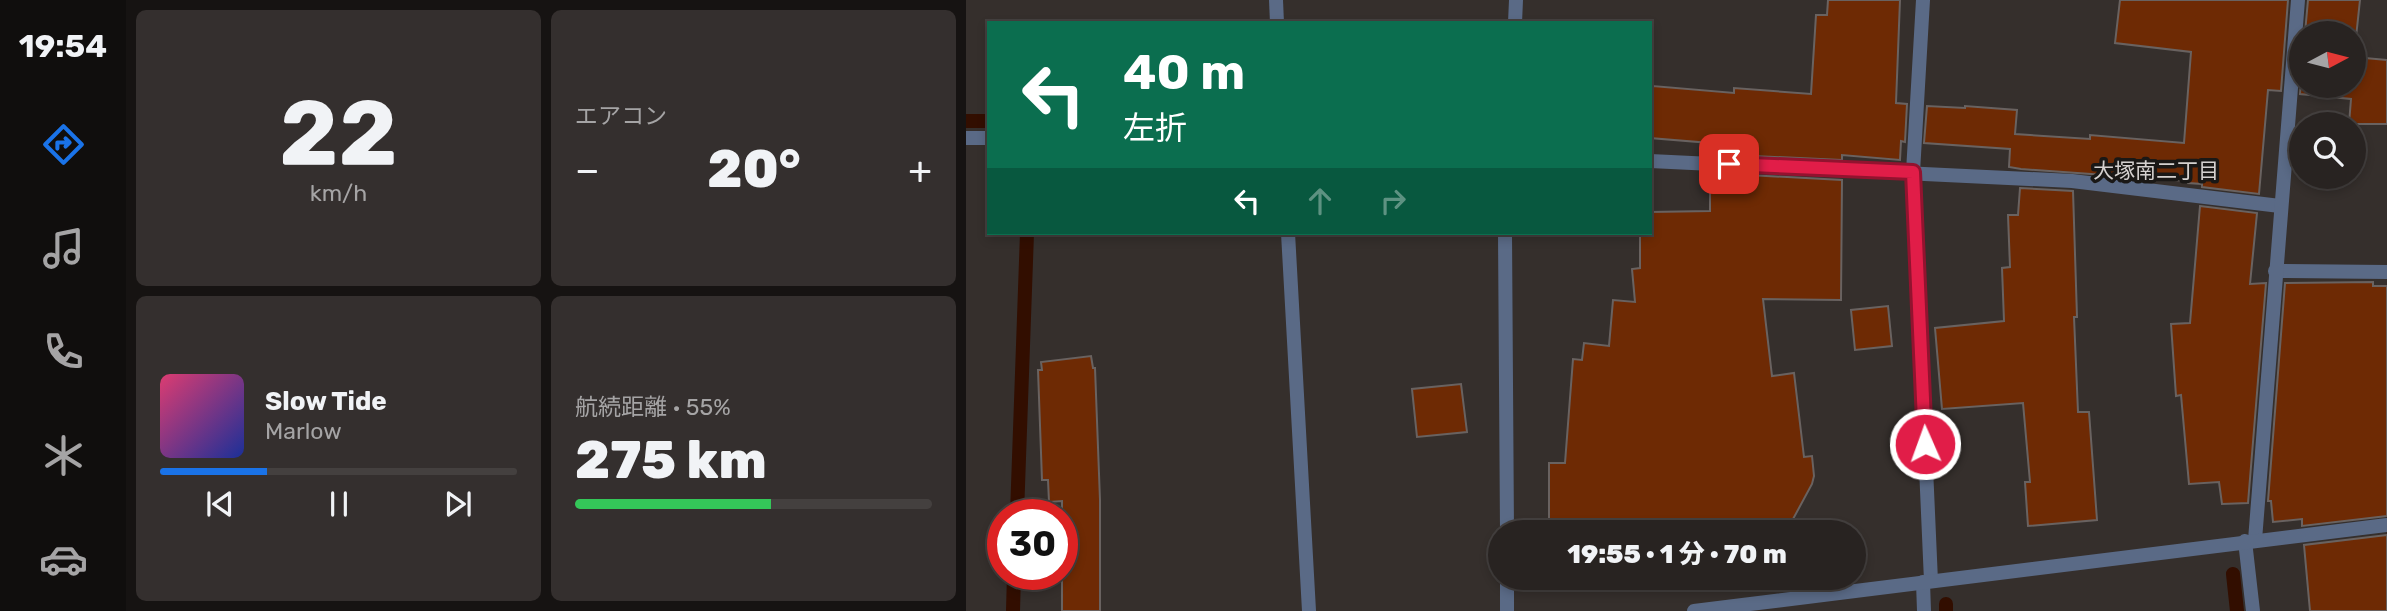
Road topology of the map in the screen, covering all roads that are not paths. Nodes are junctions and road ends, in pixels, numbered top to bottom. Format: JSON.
{"nodes":[{"id":1,"x":1276,"y":0,"type":"edge"},
{"id":2,"x":1516,"y":0,"type":"edge"},
{"id":3,"x":1923,"y":0,"type":"edge"},
{"id":4,"x":2298,"y":0,"type":"edge"},
{"id":5,"x":1277,"y":21,"type":"edge"},
{"id":6,"x":1515,"y":21,"type":"edge"},
{"id":7,"x":966,"y":138,"type":"edge"},
{"id":8,"x":987,"y":138,"type":"edge"},
{"id":9,"x":1652,"y":161,"type":"edge"},
{"id":10,"x":1913,"y":172,"type":"junction"},
{"id":11,"x":2280,"y":206,"type":"junction"},
{"id":12,"x":1288,"y":235,"type":"edge"},
{"id":13,"x":1505,"y":235,"type":"edge"},
{"id":14,"x":2275,"y":271,"type":"junction"},
{"id":15,"x":2387,"y":272,"type":"edge"},
{"id":16,"x":1507,"y":520,"type":"edge"},
{"id":17,"x":2387,"y":525,"type":"edge"},
{"id":18,"x":2250,"y":541,"type":"junction"},
{"id":19,"x":1927,"y":582,"type":"junction"},
{"id":20,"x":1507,"y":590,"type":"edge"},
{"id":21,"x":1309,"y":611,"type":"edge"},
{"id":22,"x":1507,"y":611,"type":"edge"},
{"id":23,"x":1693,"y":611,"type":"edge"},
{"id":24,"x":1924,"y":611,"type":"edge"},
{"id":25,"x":2253,"y":611,"type":"edge"}],
"edges":[{"from":1,"to":5,"type":"street"},
{"from":2,"to":6,"type":"street"},
{"from":3,"to":10,"type":"street"},
{"from":4,"to":11,"type":"street"},
{"from":7,"to":8,"type":"street"},
{"from":9,"to":10,"type":"street"},
{"from":10,"to":11,"type":"street"},
{"from":10,"to":19,"type":"street"},
{"from":11,"to":14,"type":"street"},
{"from":12,"to":21,"type":"street"},
{"from":13,"to":16,"type":"street"},
{"from":14,"to":15,"type":"street"},
{"from":14,"to":18,"type":"street"},
{"from":17,"to":18,"type":"street"},
{"from":18,"to":19,"type":"street"},
{"from":18,"to":25,"type":"street"},
{"from":19,"to":23,"type":"street"},
{"from":19,"to":24,"type":"street"},
{"from":20,"to":22,"type":"street"}]}
